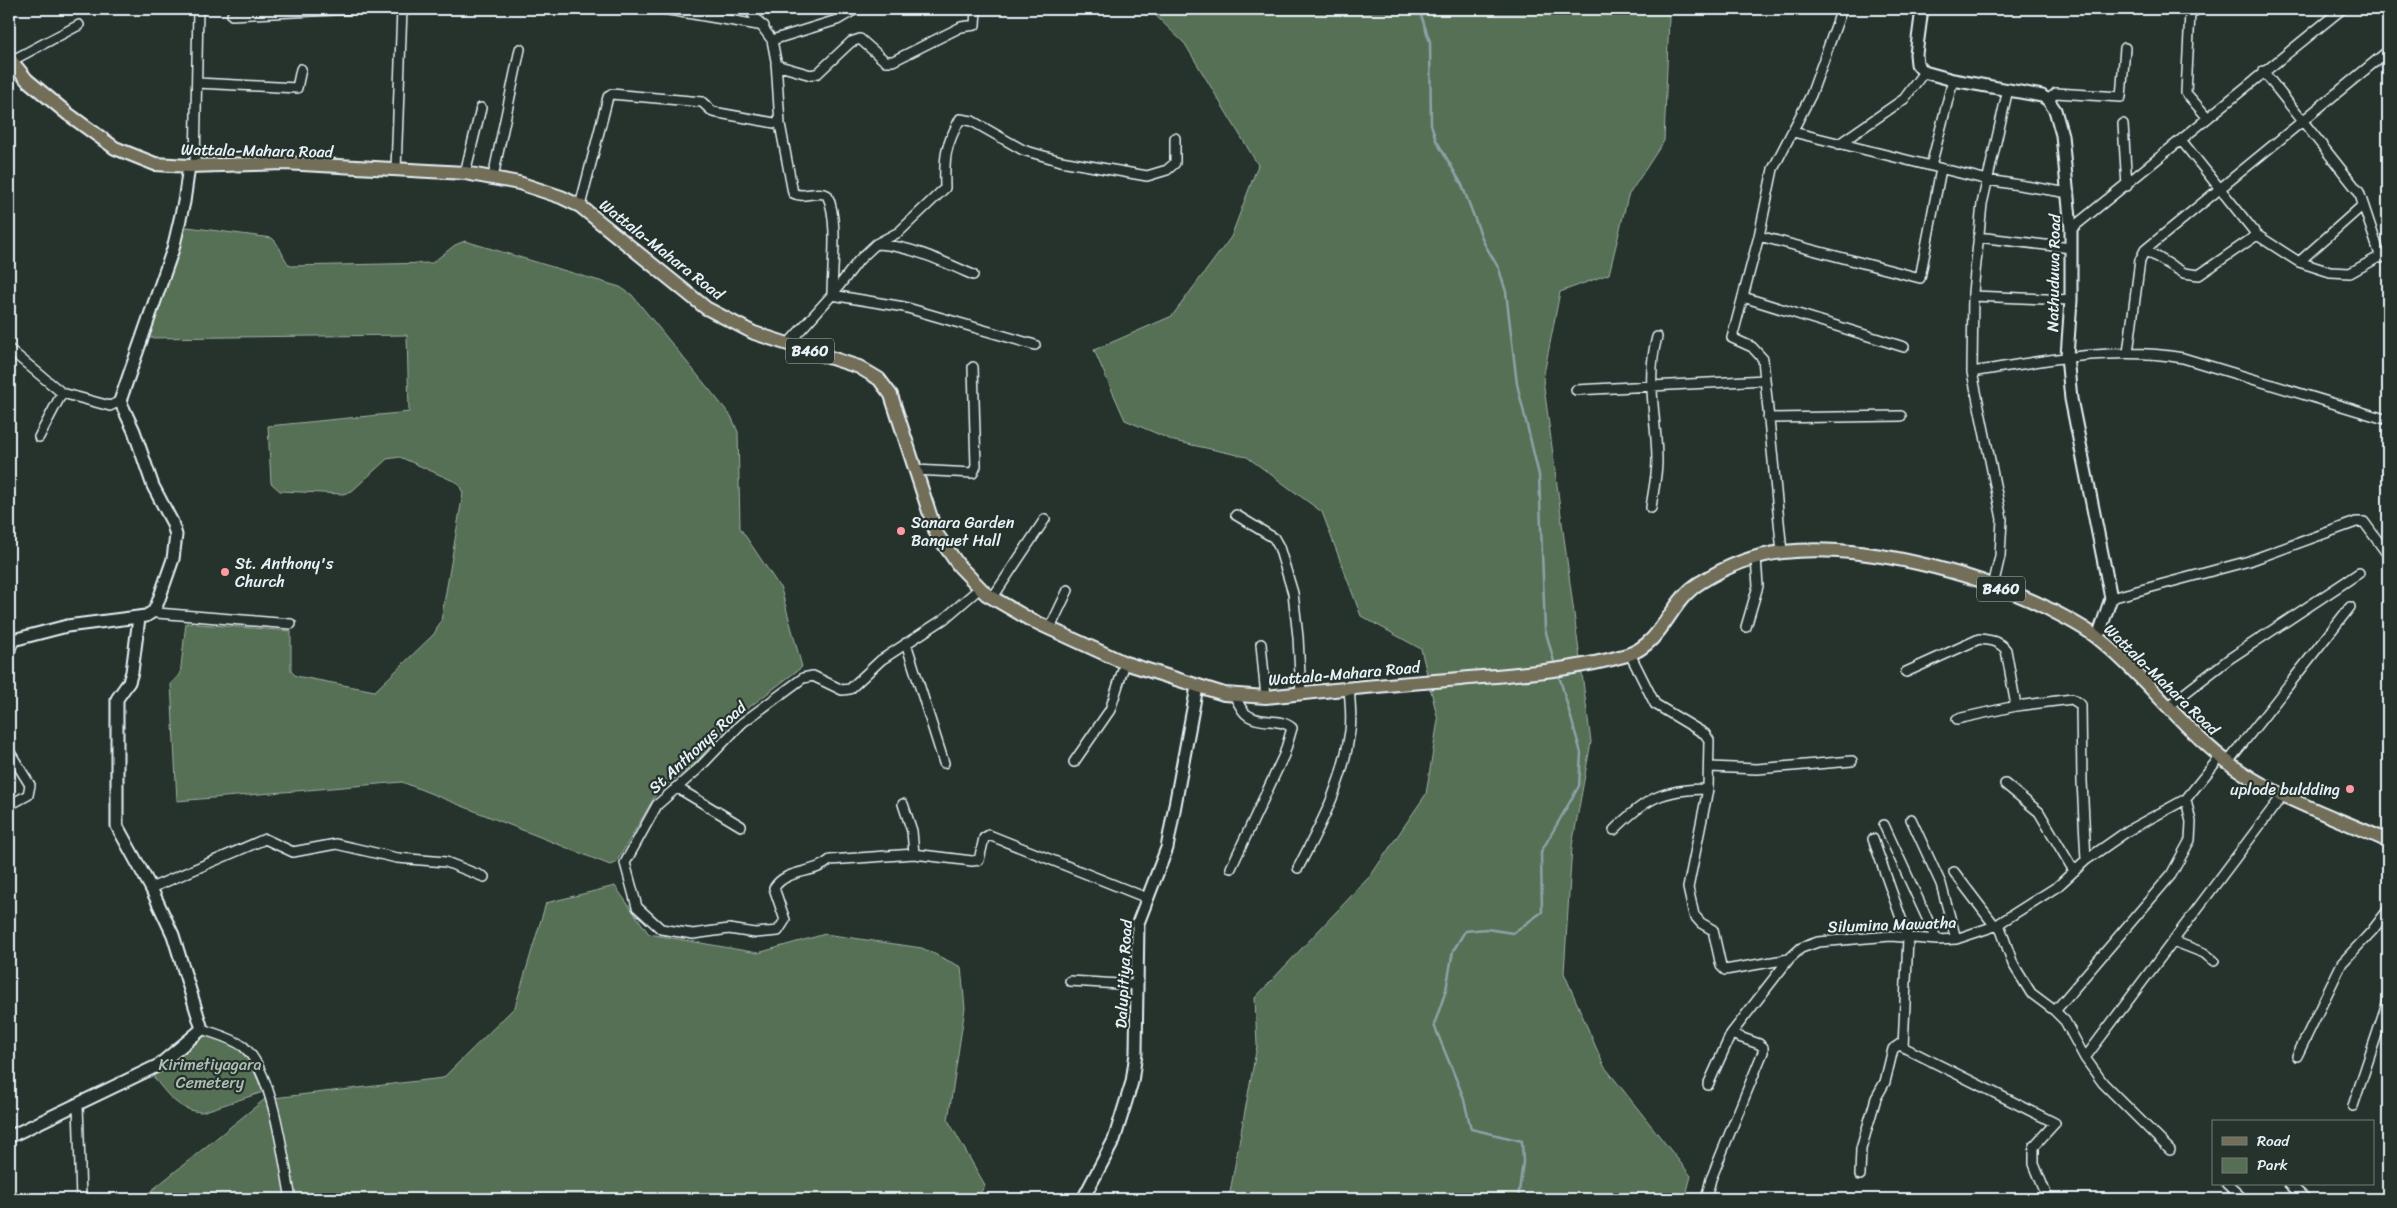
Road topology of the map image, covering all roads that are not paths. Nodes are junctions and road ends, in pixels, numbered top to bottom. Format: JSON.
{"nodes":[{"id":1,"x":198,"y":9,"type":"edge"},
{"id":2,"x":354,"y":9,"type":"edge"},
{"id":3,"x":402,"y":9,"type":"edge"},
{"id":4,"x":663,"y":9,"type":"edge"},
{"id":5,"x":749,"y":9,"type":"edge"},
{"id":6,"x":856,"y":9,"type":"edge"},
{"id":7,"x":976,"y":9,"type":"edge"},
{"id":8,"x":1840,"y":9,"type":"edge"},
{"id":9,"x":1922,"y":9,"type":"edge"},
{"id":10,"x":2200,"y":9,"type":"edge"},
{"id":11,"x":2342,"y":9,"type":"edge"},
{"id":12,"x":232,"y":15,"type":"dead end"},
{"id":13,"x":79,"y":25,"type":"dead end"},
{"id":14,"x":764,"y":26,"type":"junction"},
{"id":15,"x":772,"y":40,"type":"junction"},
{"id":16,"x":2125,"y":48,"type":"dead end"},
{"id":17,"x":520,"y":50,"type":"dead end"},
{"id":18,"x":2386,"y":53,"type":"edge"},
{"id":19,"x":10,"y":59,"type":"edge"},
{"id":20,"x":776,"y":65,"type":"junction"},
{"id":21,"x":2388,"y":67,"type":"edge"},
{"id":22,"x":301,"y":69,"type":"dead end"},
{"id":23,"x":2263,"y":71,"type":"junction"},
{"id":24,"x":1924,"y":72,"type":"junction"},
{"id":25,"x":1953,"y":80,"type":"junction"},
{"id":26,"x":197,"y":83,"type":"junction"},
{"id":27,"x":2008,"y":89,"type":"junction"},
{"id":28,"x":2048,"y":100,"type":"junction"},
{"id":29,"x":481,"y":108,"type":"dead end"},
{"id":30,"x":2208,"y":118,"type":"junction"},
{"id":31,"x":2304,"y":121,"type":"junction"},
{"id":32,"x":780,"y":124,"type":"junction"},
{"id":33,"x":2123,"y":124,"type":"dead end"},
{"id":34,"x":1793,"y":132,"type":"junction"},
{"id":35,"x":1175,"y":138,"type":"dead end"},
{"id":36,"x":2181,"y":140,"type":"junction"},
{"id":37,"x":1840,"y":144,"type":"junction"},
{"id":38,"x":192,"y":166,"type":"junction"},
{"id":39,"x":1931,"y":166,"type":"junction"},
{"id":40,"x":396,"y":169,"type":"junction"},
{"id":41,"x":1941,"y":169,"type":"junction"},
{"id":42,"x":464,"y":174,"type":"junction"},
{"id":43,"x":493,"y":177,"type":"junction"},
{"id":44,"x":1988,"y":180,"type":"junction"},
{"id":45,"x":2127,"y":186,"type":"junction"},
{"id":46,"x":2219,"y":191,"type":"junction"},
{"id":47,"x":2069,"y":193,"type":"junction"},
{"id":48,"x":2363,"y":205,"type":"junction"},
{"id":49,"x":580,"y":206,"type":"junction"},
{"id":50,"x":2072,"y":229,"type":"junction"},
{"id":51,"x":2257,"y":235,"type":"junction"},
{"id":52,"x":1759,"y":236,"type":"junction"},
{"id":53,"x":1978,"y":237,"type":"junction"},
{"id":54,"x":876,"y":244,"type":"junction"},
{"id":55,"x":2071,"y":248,"type":"junction"},
{"id":56,"x":2145,"y":250,"type":"junction"},
{"id":57,"x":2385,"y":255,"type":"edge"},
{"id":58,"x":2298,"y":262,"type":"junction"},
{"id":59,"x":973,"y":275,"type":"dead end"},
{"id":60,"x":832,"y":295,"type":"junction"},
{"id":61,"x":1973,"y":296,"type":"junction"},
{"id":62,"x":1743,"y":297,"type":"junction"},
{"id":63,"x":2071,"y":300,"type":"junction"},
{"id":64,"x":1657,"y":337,"type":"dead end"},
{"id":65,"x":787,"y":345,"type":"junction"},
{"id":66,"x":1035,"y":345,"type":"dead end"},
{"id":67,"x":1904,"y":347,"type":"dead end"},
{"id":68,"x":9,"y":349,"type":"edge"},
{"id":69,"x":2128,"y":353,"type":"junction"},
{"id":70,"x":2068,"y":356,"type":"junction"},
{"id":71,"x":973,"y":368,"type":"dead end"},
{"id":72,"x":1972,"y":372,"type":"junction"},
{"id":73,"x":1765,"y":380,"type":"junction"},
{"id":74,"x":1650,"y":386,"type":"junction"},
{"id":75,"x":1576,"y":390,"type":"dead end"},
{"id":76,"x":62,"y":393,"type":"junction"},
{"id":77,"x":120,"y":401,"type":"junction"},
{"id":78,"x":1901,"y":416,"type":"dead end"},
{"id":79,"x":1768,"y":418,"type":"junction"},
{"id":80,"x":2388,"y":420,"type":"edge"},
{"id":81,"x":39,"y":436,"type":"dead end"},
{"id":82,"x":915,"y":470,"type":"junction"},
{"id":83,"x":1651,"y":508,"type":"dead end"},
{"id":84,"x":1236,"y":515,"type":"dead end"},
{"id":85,"x":1045,"y":519,"type":"dead end"},
{"id":86,"x":1782,"y":552,"type":"junction"},
{"id":87,"x":2388,"y":555,"type":"edge"},
{"id":88,"x":1756,"y":558,"type":"junction"},
{"id":89,"x":2359,"y":573,"type":"dead end"},
{"id":90,"x":1993,"y":586,"type":"junction"},
{"id":91,"x":980,"y":588,"type":"junction"},
{"id":92,"x":1068,"y":590,"type":"dead end"},
{"id":93,"x":993,"y":597,"type":"junction"},
{"id":94,"x":2111,"y":598,"type":"junction"},
{"id":95,"x":2350,"y":607,"type":"dead end"},
{"id":96,"x":154,"y":611,"type":"junction"},
{"id":97,"x":139,"y":618,"type":"junction"},
{"id":98,"x":291,"y":624,"type":"dead end"},
{"id":99,"x":1746,"y":627,"type":"dead end"},
{"id":100,"x":1050,"y":628,"type":"junction"},
{"id":101,"x":2098,"y":637,"type":"junction"},
{"id":102,"x":12,"y":639,"type":"edge"},
{"id":103,"x":906,"y":643,"type":"junction"},
{"id":104,"x":1261,"y":644,"type":"dead end"},
{"id":105,"x":9,"y":653,"type":"edge"},
{"id":106,"x":1630,"y":654,"type":"junction"},
{"id":107,"x":1125,"y":663,"type":"junction"},
{"id":108,"x":1906,"y":672,"type":"dead end"},
{"id":109,"x":1197,"y":687,"type":"junction"},
{"id":110,"x":1349,"y":688,"type":"junction"},
{"id":111,"x":1233,"y":694,"type":"junction"},
{"id":112,"x":1301,"y":694,"type":"junction"},
{"id":113,"x":1266,"y":697,"type":"junction"},
{"id":114,"x":2016,"y":706,"type":"junction"},
{"id":115,"x":2167,"y":707,"type":"junction"},
{"id":116,"x":1957,"y":719,"type":"dead end"},
{"id":117,"x":9,"y":751,"type":"edge"},
{"id":118,"x":2224,"y":759,"type":"junction"},
{"id":119,"x":1852,"y":761,"type":"dead end"},
{"id":120,"x":1074,"y":762,"type":"dead end"},
{"id":121,"x":944,"y":763,"type":"dead end"},
{"id":122,"x":1710,"y":767,"type":"junction"},
{"id":123,"x":2005,"y":784,"type":"dead end"},
{"id":124,"x":676,"y":787,"type":"junction"},
{"id":125,"x":1708,"y":789,"type":"junction"},
{"id":126,"x":2282,"y":796,"type":"junction"},
{"id":127,"x":2186,"y":799,"type":"junction"},
{"id":128,"x":9,"y":802,"type":"edge"},
{"id":129,"x":903,"y":804,"type":"dead end"},
{"id":130,"x":1911,"y":819,"type":"dead end"},
{"id":131,"x":1884,"y":825,"type":"dead end"},
{"id":132,"x":741,"y":826,"type":"dead end"},
{"id":133,"x":1614,"y":830,"type":"dead end"},
{"id":134,"x":1873,"y":839,"type":"dead end"},
{"id":135,"x":2388,"y":841,"type":"edge"},
{"id":136,"x":914,"y":854,"type":"junction"},
{"id":137,"x":2086,"y":860,"type":"junction"},
{"id":138,"x":1231,"y":868,"type":"dead end"},
{"id":139,"x":1298,"y":868,"type":"dead end"},
{"id":140,"x":2074,"y":871,"type":"junction"},
{"id":141,"x":1954,"y":872,"type":"dead end"},
{"id":142,"x":484,"y":877,"type":"dead end"},
{"id":143,"x":152,"y":888,"type":"junction"},
{"id":144,"x":1147,"y":898,"type":"junction"},
{"id":145,"x":2388,"y":910,"type":"edge"},
{"id":146,"x":1997,"y":925,"type":"junction"},
{"id":147,"x":1908,"y":938,"type":"junction"},
{"id":148,"x":1956,"y":939,"type":"junction"},
{"id":149,"x":1937,"y":940,"type":"junction"},
{"id":150,"x":2173,"y":941,"type":"junction"},
{"id":151,"x":1789,"y":958,"type":"junction"},
{"id":152,"x":2214,"y":961,"type":"dead end"},
{"id":153,"x":1070,"y":981,"type":"dead end"},
{"id":154,"x":1136,"y":985,"type":"junction"},
{"id":155,"x":2388,"y":1001,"type":"edge"},
{"id":156,"x":2055,"y":1010,"type":"junction"},
{"id":157,"x":202,"y":1029,"type":"junction"},
{"id":158,"x":1731,"y":1034,"type":"junction"},
{"id":159,"x":1903,"y":1042,"type":"junction"},
{"id":160,"x":2297,"y":1056,"type":"dead end"},
{"id":161,"x":2085,"y":1058,"type":"junction"},
{"id":162,"x":1708,"y":1085,"type":"dead end"},
{"id":163,"x":78,"y":1105,"type":"junction"},
{"id":164,"x":2352,"y":1106,"type":"dead end"},
{"id":165,"x":9,"y":1137,"type":"edge"},
{"id":166,"x":2170,"y":1150,"type":"dead end"},
{"id":167,"x":1860,"y":1175,"type":"dead end"},
{"id":168,"x":2229,"y":1186,"type":"edge"},
{"id":169,"x":2291,"y":1186,"type":"edge"},
{"id":170,"x":81,"y":1199,"type":"edge"},
{"id":171,"x":291,"y":1199,"type":"edge"},
{"id":172,"x":1083,"y":1199,"type":"edge"},
{"id":173,"x":1706,"y":1199,"type":"edge"},
{"id":174,"x":2048,"y":1199,"type":"edge"},
{"id":175,"x":2243,"y":1199,"type":"edge"},
{"id":176,"x":2306,"y":1199,"type":"edge"}],
"edges":[{"from":1,"to":26,"type":"street"},
{"from":2,"to":12,"type":"street"},
{"from":3,"to":40,"type":"street"},
{"from":4,"to":14,"type":"street"},
{"from":5,"to":14,"type":"street"},
{"from":6,"to":15,"type":"street"},
{"from":7,"to":20,"type":"street"},
{"from":8,"to":34,"type":"street"},
{"from":9,"to":24,"type":"street"},
{"from":10,"to":30,"type":"street"},
{"from":11,"to":23,"type":"street"},
{"from":13,"to":19,"type":"street"},
{"from":14,"to":15,"type":"street"},
{"from":15,"to":20,"type":"street"},
{"from":16,"to":28,"type":"street"},
{"from":17,"to":43,"type":"street"},
{"from":18,"to":21,"type":"street"},
{"from":18,"to":31,"type":"street"},
{"from":19,"to":38,"type":"main road","name":"Wattala-Mahara Road","number":"B460"},
{"from":20,"to":32,"type":"street"},
{"from":22,"to":26,"type":"street"},
{"from":23,"to":30,"type":"street"},
{"from":23,"to":31,"type":"street"},
{"from":24,"to":25,"type":"street"},
{"from":24,"to":37,"type":"street"},
{"from":25,"to":27,"type":"street"},
{"from":25,"to":39,"type":"street"},
{"from":26,"to":38,"type":"street"},
{"from":27,"to":28,"type":"street"},
{"from":27,"to":44,"type":"street"},
{"from":28,"to":47,"type":"street","name":"Nathuduwa Road"},
{"from":29,"to":42,"type":"street"},
{"from":30,"to":36,"type":"street"},
{"from":31,"to":46,"type":"street"},
{"from":31,"to":48,"type":"street"},
{"from":32,"to":49,"type":"street"},
{"from":32,"to":60,"type":"street"},
{"from":33,"to":45,"type":"street"},
{"from":34,"to":37,"type":"street"},
{"from":34,"to":52,"type":"street"},
{"from":35,"to":54,"type":"street"},
{"from":36,"to":45,"type":"street"},
{"from":36,"to":46,"type":"street"},
{"from":37,"to":39,"type":"street"},
{"from":38,"to":40,"type":"main road","name":"Wattala-Mahara Road","number":"B460"},
{"from":38,"to":77,"type":"street"},
{"from":39,"to":41,"type":"street"},
{"from":40,"to":42,"type":"main road","name":"Wattala-Mahara Road","number":"B460"},
{"from":41,"to":44,"type":"street"},
{"from":41,"to":52,"type":"street"},
{"from":42,"to":43,"type":"main road","name":"Wattala-Mahara Road","number":"B460"},
{"from":43,"to":49,"type":"main road","name":"Wattala-Mahara Road","number":"B460"},
{"from":44,"to":47,"type":"street"},
{"from":44,"to":53,"type":"street"},
{"from":45,"to":50,"type":"street"},
{"from":46,"to":51,"type":"street"},
{"from":46,"to":56,"type":"street"},
{"from":47,"to":50,"type":"street","name":"Nathuduwa Road"},
{"from":48,"to":57,"type":"street"},
{"from":48,"to":58,"type":"street"},
{"from":49,"to":65,"type":"main road","name":"Wattala-Mahara Road","number":"B460"},
{"from":50,"to":55,"type":"street","name":"Nathuduwa Road"},
{"from":51,"to":56,"type":"street"},
{"from":51,"to":58,"type":"street"},
{"from":52,"to":62,"type":"street"},
{"from":53,"to":55,"type":"street"},
{"from":53,"to":61,"type":"street"},
{"from":54,"to":59,"type":"street"},
{"from":54,"to":60,"type":"street"},
{"from":55,"to":63,"type":"street","name":"Nathuduwa Road"},
{"from":56,"to":69,"type":"street"},
{"from":57,"to":58,"type":"street"},
{"from":60,"to":65,"type":"street"},
{"from":60,"to":66,"type":"street"},
{"from":61,"to":63,"type":"street"},
{"from":61,"to":72,"type":"street"},
{"from":62,"to":67,"type":"street"},
{"from":62,"to":73,"type":"street"},
{"from":63,"to":70,"type":"street","name":"Nathuduwa Road"},
{"from":64,"to":74,"type":"street"},
{"from":65,"to":82,"type":"main road","name":"Wattala-Mahara Road","number":"B460"},
{"from":68,"to":76,"type":"street"},
{"from":69,"to":70,"type":"street"},
{"from":69,"to":80,"type":"street"},
{"from":70,"to":72,"type":"street"},
{"from":70,"to":94,"type":"street","name":"Nathuduwa Road"},
{"from":71,"to":82,"type":"street"},
{"from":72,"to":90,"type":"street"},
{"from":73,"to":74,"type":"street"},
{"from":73,"to":79,"type":"street"},
{"from":74,"to":75,"type":"street"},
{"from":74,"to":83,"type":"street"},
{"from":76,"to":77,"type":"street"},
{"from":76,"to":81,"type":"street"},
{"from":77,"to":96,"type":"street"},
{"from":78,"to":79,"type":"street"},
{"from":79,"to":86,"type":"street"},
{"from":82,"to":91,"type":"main road","name":"Wattala-Mahara Road","number":"B460"},
{"from":84,"to":112,"type":"street"},
{"from":85,"to":93,"type":"street"},
{"from":86,"to":88,"type":"main road","name":"Wattala-Mahara Road","number":"B460"},
{"from":86,"to":90,"type":"main road","name":"Wattala-Mahara Road","number":"B460"},
{"from":87,"to":94,"type":"street"},
{"from":88,"to":99,"type":"street"},
{"from":88,"to":106,"type":"main road","name":"Wattala-Mahara Road","number":"B460"},
{"from":89,"to":115,"type":"street"},
{"from":90,"to":101,"type":"main road","name":"Wattala-Mahara Road","number":"B460"},
{"from":91,"to":93,"type":"main road","name":"Wattala-Mahara Road","number":"B460"},
{"from":91,"to":103,"type":"street","name":"St Anthonys Road"},
{"from":92,"to":100,"type":"street"},
{"from":93,"to":100,"type":"main road","name":"Wattala-Mahara Road","number":"B460"},
{"from":94,"to":101,"type":"street","name":"Nathuduwa Road"},
{"from":95,"to":118,"type":"street","name":"Silumina Mawatha"},
{"from":96,"to":97,"type":"street"},
{"from":96,"to":98,"type":"street"},
{"from":97,"to":102,"type":"street"},
{"from":97,"to":143,"type":"street"},
{"from":100,"to":107,"type":"main road","name":"Wattala-Mahara Road","number":"B460"},
{"from":101,"to":115,"type":"main road","name":"Wattala-Mahara Road","number":"B460"},
{"from":102,"to":105,"type":"street"},
{"from":103,"to":121,"type":"street"},
{"from":103,"to":124,"type":"street","name":"St Anthonys Road"},
{"from":104,"to":113,"type":"street"},
{"from":106,"to":110,"type":"main road","name":"Wattala-Mahara Road","number":"B460"},
{"from":106,"to":122,"type":"street","name":"Silumina Mawatha"},
{"from":107,"to":109,"type":"main road","name":"Wattala-Mahara Road","number":"B460"},
{"from":107,"to":120,"type":"street"},
{"from":108,"to":114,"type":"street"},
{"from":109,"to":111,"type":"main road","name":"Wattala-Mahara Road","number":"B460"},
{"from":109,"to":144,"type":"street","name":"Dalupitiya Road"},
{"from":110,"to":112,"type":"main road","name":"Wattala-Mahara Road","number":"B460"},
{"from":110,"to":139,"type":"street"},
{"from":111,"to":113,"type":"main road","name":"Wattala-Mahara Road","number":"B460"},
{"from":111,"to":138,"type":"street"},
{"from":112,"to":113,"type":"main road","name":"Wattala-Mahara Road","number":"B460"},
{"from":114,"to":116,"type":"street"},
{"from":114,"to":137,"type":"street"},
{"from":115,"to":118,"type":"main road","name":"Wattala-Mahara Road","number":"B460"},
{"from":117,"to":128,"type":"street"},
{"from":118,"to":126,"type":"main road","name":"Wattala-Mahara Road","number":"B460"},
{"from":118,"to":127,"type":"street","name":"Silumina Mawatha"},
{"from":119,"to":122,"type":"street"},
{"from":122,"to":125,"type":"street","name":"Silumina Mawatha"},
{"from":123,"to":140,"type":"street"},
{"from":124,"to":132,"type":"street"},
{"from":124,"to":136,"type":"street","name":"St Anthonys Road"},
{"from":125,"to":133,"type":"street"},
{"from":125,"to":151,"type":"street","name":"Silumina Mawatha"},
{"from":126,"to":135,"type":"main road","name":"Wattala-Mahara Road","number":"B460"},
{"from":126,"to":150,"type":"street"},
{"from":127,"to":137,"type":"street","name":"Silumina Mawatha"},
{"from":127,"to":156,"type":"street"},
{"from":129,"to":136,"type":"street"},
{"from":130,"to":148,"type":"street"},
{"from":131,"to":149,"type":"street"},
{"from":134,"to":147,"type":"street"},
{"from":136,"to":144,"type":"street"},
{"from":137,"to":140,"type":"street","name":"Silumina Mawatha"},
{"from":140,"to":146,"type":"street","name":"Silumina Mawatha"},
{"from":141,"to":146,"type":"street"},
{"from":142,"to":143,"type":"street"},
{"from":143,"to":157,"type":"street"},
{"from":144,"to":154,"type":"street","name":"Dalupitiya Road"},
{"from":145,"to":160,"type":"street"},
{"from":146,"to":148,"type":"street","name":"Silumina Mawatha"},
{"from":146,"to":156,"type":"street"},
{"from":147,"to":149,"type":"street","name":"Silumina Mawatha"},
{"from":147,"to":151,"type":"street","name":"Silumina Mawatha"},
{"from":147,"to":159,"type":"street"},
{"from":148,"to":149,"type":"street","name":"Silumina Mawatha"},
{"from":150,"to":152,"type":"street"},
{"from":150,"to":161,"type":"street"},
{"from":151,"to":158,"type":"street"},
{"from":153,"to":154,"type":"street"},
{"from":154,"to":172,"type":"street","name":"Dalupitiya Road"},
{"from":155,"to":164,"type":"street"},
{"from":156,"to":161,"type":"street"},
{"from":157,"to":163,"type":"street"},
{"from":157,"to":171,"type":"street"},
{"from":158,"to":162,"type":"street"},
{"from":158,"to":173,"type":"street"},
{"from":159,"to":167,"type":"street"},
{"from":159,"to":174,"type":"street"},
{"from":161,"to":166,"type":"street"},
{"from":163,"to":165,"type":"street"},
{"from":163,"to":170,"type":"street"},
{"from":168,"to":175,"type":"street"},
{"from":169,"to":176,"type":"street"}]}
